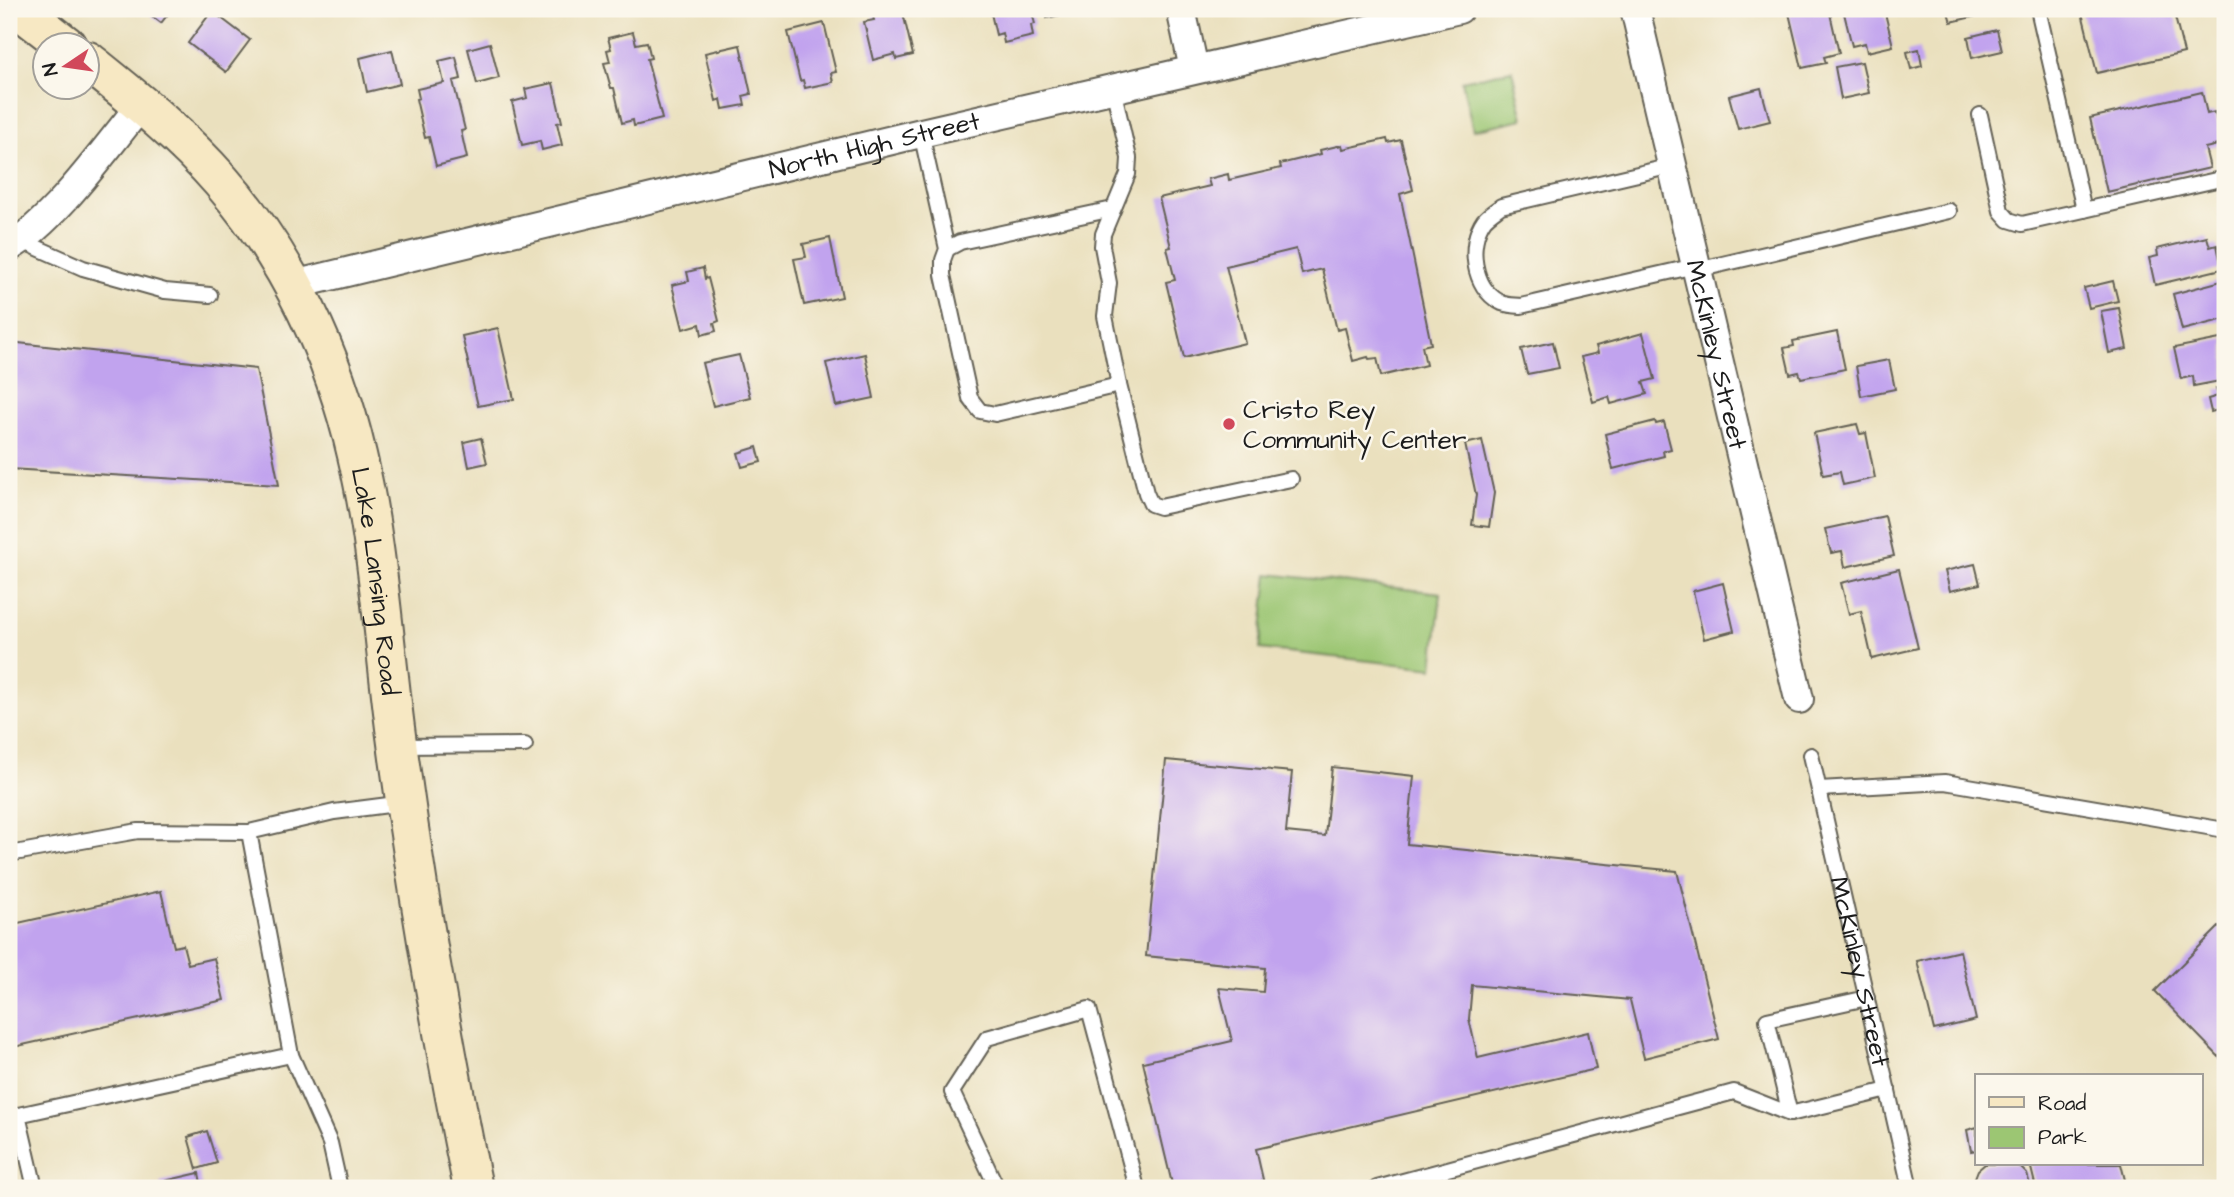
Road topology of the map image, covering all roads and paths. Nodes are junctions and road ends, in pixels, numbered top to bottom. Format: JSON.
{"nodes":[{"id":1,"x":19,"y":9,"type":"edge"},
{"id":2,"x":1181,"y":9,"type":"edge"},
{"id":3,"x":1459,"y":9,"type":"edge"},
{"id":4,"x":1635,"y":9,"type":"edge"},
{"id":5,"x":2038,"y":9,"type":"edge"},
{"id":6,"x":49,"y":32,"type":"edge"},
{"id":7,"x":1194,"y":69,"type":"junction"},
{"id":8,"x":102,"y":72,"type":"edge"},
{"id":9,"x":1113,"y":88,"type":"junction"},
{"id":10,"x":142,"y":104,"type":"junction"},
{"id":11,"x":1980,"y":115,"type":"dead end"},
{"id":12,"x":921,"y":133,"type":"junction"},
{"id":13,"x":1672,"y":166,"type":"junction"},
{"id":14,"x":2225,"y":178,"type":"edge"},
{"id":15,"x":1113,"y":209,"type":"junction"},
{"id":16,"x":2084,"y":210,"type":"junction"},
{"id":17,"x":1949,"y":211,"type":"dead end"},
{"id":18,"x":14,"y":243,"type":"edge"},
{"id":19,"x":947,"y":249,"type":"junction"},
{"id":20,"x":1696,"y":268,"type":"junction"},
{"id":21,"x":293,"y":285,"type":"junction"},
{"id":22,"x":210,"y":295,"type":"dead end"},
{"id":23,"x":1119,"y":385,"type":"junction"},
{"id":24,"x":1291,"y":479,"type":"dead end"},
{"id":25,"x":1799,"y":699,"type":"dead end"},
{"id":26,"x":525,"y":745,"type":"dead end"},
{"id":27,"x":398,"y":746,"type":"junction"},
{"id":28,"x":1811,"y":755,"type":"dead end"},
{"id":29,"x":1819,"y":789,"type":"junction"},
{"id":30,"x":406,"y":803,"type":"junction"},
{"id":31,"x":2225,"y":830,"type":"edge"},
{"id":32,"x":249,"y":832,"type":"junction"},
{"id":33,"x":9,"y":854,"type":"edge"},
{"id":34,"x":1867,"y":998,"type":"junction"},
{"id":35,"x":291,"y":1055,"type":"junction"},
{"id":36,"x":1888,"y":1090,"type":"junction"},
{"id":37,"x":1790,"y":1114,"type":"junction"},
{"id":38,"x":35,"y":1188,"type":"edge"},
{"id":39,"x":340,"y":1188,"type":"edge"},
{"id":40,"x":473,"y":1188,"type":"edge"},
{"id":41,"x":997,"y":1188,"type":"edge"},
{"id":42,"x":1136,"y":1188,"type":"edge"},
{"id":43,"x":1377,"y":1188,"type":"edge"},
{"id":44,"x":1910,"y":1188,"type":"edge"}],
"edges":[{"from":1,"to":6,"type":"main road"},
{"from":2,"to":7,"type":"street"},
{"from":3,"to":7,"type":"street","name":"North High Street"},
{"from":4,"to":13,"type":"street","name":"McKinley Street"},
{"from":5,"to":16,"type":"lane"},
{"from":7,"to":9,"type":"street","name":"North High Street"},
{"from":8,"to":10,"type":"main road","name":"Lake Lansing Road"},
{"from":9,"to":12,"type":"street","name":"North High Street"},
{"from":9,"to":15,"type":"lane"},
{"from":10,"to":18,"type":"street"},
{"from":10,"to":21,"type":"main road","name":"Lake Lansing Road"},
{"from":11,"to":16,"type":"lane"},
{"from":12,"to":19,"type":"lane"},
{"from":12,"to":21,"type":"street","name":"North High Street"},
{"from":13,"to":20,"type":"street","name":"McKinley Street"},
{"from":13,"to":20,"type":"lane"},
{"from":14,"to":16,"type":"lane"},
{"from":15,"to":19,"type":"lane"},
{"from":15,"to":23,"type":"lane"},
{"from":17,"to":20,"type":"lane"},
{"from":18,"to":22,"type":"lane"},
{"from":19,"to":23,"type":"lane"},
{"from":20,"to":25,"type":"street","name":"McKinley Street"},
{"from":21,"to":27,"type":"main road","name":"Lake Lansing Road"},
{"from":23,"to":24,"type":"lane"},
{"from":26,"to":27,"type":"lane"},
{"from":27,"to":30,"type":"main road","name":"Lake Lansing Road"},
{"from":28,"to":29,"type":"lane","name":"McKinley Street"},
{"from":29,"to":31,"type":"lane"},
{"from":29,"to":34,"type":"lane","name":"McKinley Street"},
{"from":30,"to":32,"type":"lane"},
{"from":30,"to":40,"type":"main road","name":"Lake Lansing Road"},
{"from":32,"to":33,"type":"lane"},
{"from":32,"to":35,"type":"lane"},
{"from":34,"to":36,"type":"lane","name":"McKinley Street"},
{"from":34,"to":37,"type":"lane"},
{"from":35,"to":38,"type":"lane"},
{"from":35,"to":39,"type":"lane"},
{"from":36,"to":37,"type":"lane"},
{"from":36,"to":44,"type":"lane","name":"McKinley Street"},
{"from":37,"to":43,"type":"lane"},
{"from":41,"to":42,"type":"lane"}]}
